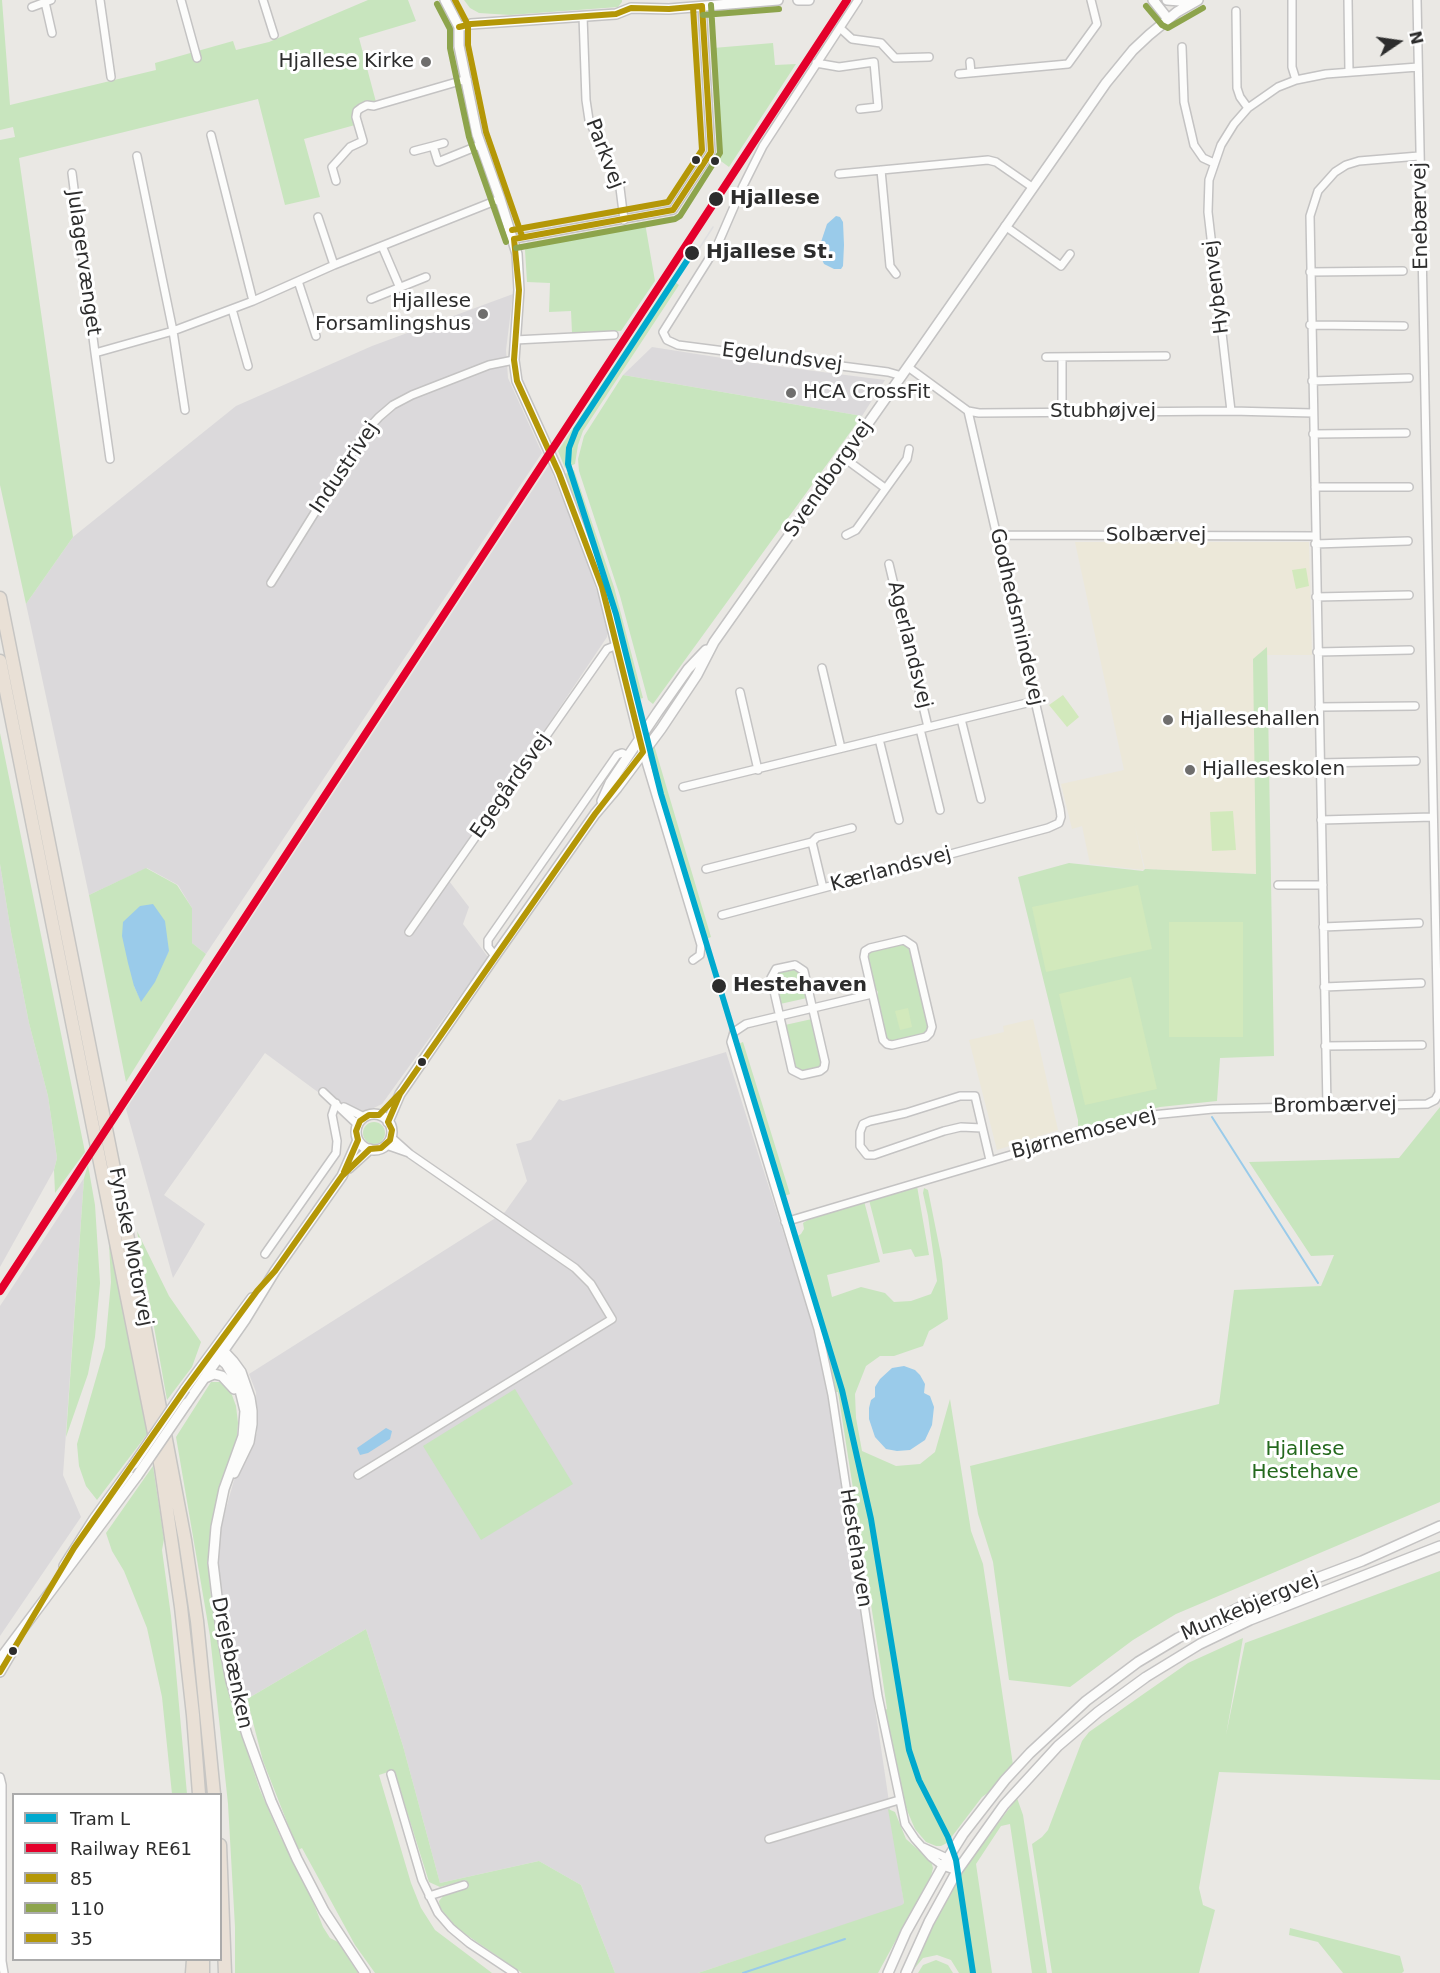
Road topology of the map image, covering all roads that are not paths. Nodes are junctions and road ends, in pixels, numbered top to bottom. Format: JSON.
{"nodes":[{"id":1,"x":100,"y":0,"type":"edge"},
{"id":2,"x":181,"y":0,"type":"edge"},
{"id":3,"x":263,"y":0,"type":"edge"},
{"id":4,"x":445,"y":0,"type":"edge"},
{"id":5,"x":778,"y":0,"type":"edge"},
{"id":6,"x":798,"y":0,"type":"edge"},
{"id":7,"x":809,"y":0,"type":"edge"},
{"id":8,"x":858,"y":0,"type":"edge"},
{"id":9,"x":1091,"y":0,"type":"edge"},
{"id":10,"x":1153,"y":0,"type":"edge"},
{"id":11,"x":1167,"y":0,"type":"edge"},
{"id":12,"x":1292,"y":0,"type":"edge"},
{"id":13,"x":1348,"y":0,"type":"edge"},
{"id":14,"x":1417,"y":0,"type":"edge"},
{"id":15,"x":48,"y":1,"type":"edge"},
{"id":16,"x":1196,"y":1,"type":"edge"},
{"id":17,"x":630,"y":4,"type":"edge"},
{"id":18,"x":702,"y":6,"type":"junction"},
{"id":19,"x":32,"y":7,"type":"dead end"},
{"id":20,"x":1236,"y":11,"type":"dead end"},
{"id":21,"x":583,"y":16,"type":"junction"},
{"id":22,"x":1168,"y":19,"type":"junction"},
{"id":23,"x":459,"y":27,"type":"junction"},
{"id":24,"x":840,"y":28,"type":"junction"},
{"id":25,"x":52,"y":33,"type":"dead end"},
{"id":26,"x":274,"y":35,"type":"dead end"},
{"id":27,"x":1182,"y":47,"type":"dead end"},
{"id":28,"x":928,"y":57,"type":"dead end"},
{"id":29,"x":197,"y":58,"type":"dead end"},
{"id":30,"x":970,"y":62,"type":"dead end"},
{"id":31,"x":816,"y":63,"type":"junction"},
{"id":32,"x":1418,"y":67,"type":"junction"},
{"id":33,"x":1349,"y":72,"type":"junction"},
{"id":34,"x":971,"y":73,"type":"junction"},
{"id":35,"x":959,"y":74,"type":"dead end"},
{"id":36,"x":111,"y":77,"type":"dead end"},
{"id":37,"x":467,"y":80,"type":"junction"},
{"id":38,"x":1296,"y":80,"type":"junction"},
{"id":39,"x":1248,"y":108,"type":"junction"},
{"id":40,"x":860,"y":109,"type":"dead end"},
{"id":41,"x":211,"y":135,"type":"dead end"},
{"id":42,"x":444,"y":143,"type":"dead end"},
{"id":43,"x":433,"y":146,"type":"junction"},
{"id":44,"x":480,"y":146,"type":"junction"},
{"id":45,"x":414,"y":151,"type":"dead end"},
{"id":46,"x":137,"y":156,"type":"dead end"},
{"id":47,"x":1419,"y":156,"type":"junction"},
{"id":48,"x":1214,"y":163,"type":"junction"},
{"id":49,"x":881,"y":170,"type":"junction"},
{"id":50,"x":72,"y":173,"type":"dead end"},
{"id":51,"x":839,"y":174,"type":"dead end"},
{"id":52,"x":336,"y":181,"type":"dead end"},
{"id":53,"x":1032,"y":187,"type":"junction"},
{"id":54,"x":500,"y":199,"type":"junction"},
{"id":55,"x":318,"y":217,"type":"dead end"},
{"id":56,"x":624,"y":220,"type":"junction"},
{"id":57,"x":1005,"y":226,"type":"junction"},
{"id":58,"x":514,"y":239,"type":"junction"},
{"id":59,"x":382,"y":246,"type":"junction"},
{"id":60,"x":1070,"y":254,"type":"dead end"},
{"id":61,"x":334,"y":265,"type":"junction"},
{"id":62,"x":1403,"y":271,"type":"dead end"},
{"id":63,"x":1310,"y":272,"type":"junction"},
{"id":64,"x":896,"y":274,"type":"dead end"},
{"id":65,"x":426,"y":277,"type":"dead end"},
{"id":66,"x":298,"y":281,"type":"junction"},
{"id":67,"x":400,"y":288,"type":"junction"},
{"id":68,"x":371,"y":299,"type":"dead end"},
{"id":69,"x":254,"y":301,"type":"junction"},
{"id":70,"x":232,"y":309,"type":"junction"},
{"id":71,"x":1310,"y":325,"type":"junction"},
{"id":72,"x":1404,"y":326,"type":"dead end"},
{"id":73,"x":173,"y":331,"type":"junction"},
{"id":74,"x":614,"y":335,"type":"dead end"},
{"id":75,"x":316,"y":336,"type":"dead end"},
{"id":76,"x":514,"y":340,"type":"junction"},
{"id":77,"x":95,"y":353,"type":"junction"},
{"id":78,"x":1166,"y":356,"type":"dead end"},
{"id":79,"x":1046,"y":357,"type":"dead end"},
{"id":80,"x":1062,"y":357,"type":"junction"},
{"id":81,"x":514,"y":360,"type":"junction"},
{"id":82,"x":248,"y":366,"type":"dead end"},
{"id":83,"x":905,"y":372,"type":"junction"},
{"id":84,"x":1409,"y":378,"type":"dead end"},
{"id":85,"x":1312,"y":381,"type":"junction"},
{"id":86,"x":185,"y":410,"type":"dead end"},
{"id":87,"x":968,"y":411,"type":"junction"},
{"id":88,"x":1231,"y":411,"type":"junction"},
{"id":89,"x":1062,"y":412,"type":"junction"},
{"id":90,"x":1313,"y":413,"type":"junction"},
{"id":91,"x":1406,"y":433,"type":"dead end"},
{"id":92,"x":1313,"y":434,"type":"junction"},
{"id":93,"x":909,"y":449,"type":"dead end"},
{"id":94,"x":844,"y":458,"type":"junction"},
{"id":95,"x":110,"y":459,"type":"dead end"},
{"id":96,"x":1409,"y":487,"type":"dead end"},
{"id":97,"x":885,"y":488,"type":"junction"},
{"id":98,"x":1315,"y":488,"type":"junction"},
{"id":99,"x":846,"y":535,"type":"dead end"},
{"id":100,"x":997,"y":535,"type":"junction"},
{"id":101,"x":1316,"y":540,"type":"junction"},
{"id":102,"x":1408,"y":541,"type":"dead end"},
{"id":103,"x":889,"y":564,"type":"dead end"},
{"id":104,"x":271,"y":583,"type":"dead end"},
{"id":105,"x":1409,"y":595,"type":"dead end"},
{"id":106,"x":1316,"y":597,"type":"junction"},
{"id":107,"x":0,"y":598,"type":"edge"},
{"id":108,"x":714,"y":642,"type":"junction"},
{"id":109,"x":617,"y":645,"type":"junction"},
{"id":110,"x":1410,"y":650,"type":"dead end"},
{"id":111,"x":1317,"y":652,"type":"junction"},
{"id":112,"x":0,"y":661,"type":"edge"},
{"id":113,"x":822,"y":668,"type":"dead end"},
{"id":114,"x":740,"y":692,"type":"dead end"},
{"id":115,"x":1035,"y":701,"type":"junction"},
{"id":116,"x":1415,"y":706,"type":"dead end"},
{"id":117,"x":1319,"y":707,"type":"junction"},
{"id":118,"x":961,"y":719,"type":"junction"},
{"id":119,"x":928,"y":727,"type":"junction"},
{"id":120,"x":920,"y":729,"type":"junction"},
{"id":121,"x":640,"y":738,"type":"junction"},
{"id":122,"x":879,"y":739,"type":"junction"},
{"id":123,"x":841,"y":748,"type":"junction"},
{"id":124,"x":643,"y":752,"type":"junction"},
{"id":125,"x":628,"y":756,"type":"junction"},
{"id":126,"x":1416,"y":761,"type":"dead end"},
{"id":127,"x":1320,"y":763,"type":"junction"},
{"id":128,"x":758,"y":770,"type":"junction"},
{"id":129,"x":1436,"y":778,"type":"edge"},
{"id":130,"x":683,"y":788,"type":"dead end"},
{"id":131,"x":981,"y":799,"type":"dead end"},
{"id":132,"x":940,"y":810,"type":"dead end"},
{"id":133,"x":595,"y":814,"type":"junction"},
{"id":134,"x":1433,"y":817,"type":"junction"},
{"id":135,"x":899,"y":820,"type":"dead end"},
{"id":136,"x":1321,"y":820,"type":"junction"},
{"id":137,"x":1059,"y":823,"type":"joint"},
{"id":138,"x":852,"y":828,"type":"dead end"},
{"id":139,"x":812,"y":842,"type":"junction"},
{"id":140,"x":706,"y":869,"type":"dead end"},
{"id":141,"x":1437,"y":879,"type":"edge"},
{"id":142,"x":1278,"y":885,"type":"dead end"},
{"id":143,"x":1323,"y":885,"type":"junction"},
{"id":144,"x":823,"y":888,"type":"junction"},
{"id":145,"x":722,"y":915,"type":"dead end"},
{"id":146,"x":1419,"y":923,"type":"dead end"},
{"id":147,"x":1323,"y":927,"type":"junction"},
{"id":148,"x":409,"y":932,"type":"dead end"},
{"id":149,"x":495,"y":956,"type":"junction"},
{"id":150,"x":693,"y":960,"type":"dead end"},
{"id":151,"x":1421,"y":983,"type":"dead end"},
{"id":152,"x":1324,"y":987,"type":"junction"},
{"id":153,"x":872,"y":994,"type":"junction"},
{"id":154,"x":813,"y":1007,"type":"junction"},
{"id":155,"x":779,"y":1015,"type":"junction"},
{"id":156,"x":1422,"y":1045,"type":"dead end"},
{"id":157,"x":1325,"y":1046,"type":"junction"},
{"id":158,"x":1439,"y":1080,"type":"edge"},
{"id":159,"x":323,"y":1092,"type":"dead end"},
{"id":160,"x":400,"y":1094,"type":"junction"},
{"id":161,"x":336,"y":1103,"type":"junction"},
{"id":162,"x":1327,"y":1106,"type":"junction"},
{"id":163,"x":1213,"y":1109,"type":"joint"},
{"id":164,"x":379,"y":1115,"type":"junction"},
{"id":165,"x":361,"y":1121,"type":"junction"},
{"id":166,"x":388,"y":1122,"type":"junction"},
{"id":167,"x":982,"y":1128,"type":"junction"},
{"id":168,"x":358,"y":1140,"type":"junction"},
{"id":169,"x":389,"y":1141,"type":"junction"},
{"id":170,"x":370,"y":1149,"type":"junction"},
{"id":171,"x":990,"y":1160,"type":"junction"},
{"id":172,"x":342,"y":1176,"type":"junction"},
{"id":173,"x":785,"y":1222,"type":"junction"},
{"id":174,"x":265,"y":1254,"type":"dead end"},
{"id":175,"x":220,"y":1350,"type":"junction"},
{"id":176,"x":205,"y":1378,"type":"junction"},
{"id":177,"x":244,"y":1428,"type":"junction"},
{"id":178,"x":358,"y":1475,"type":"dead end"},
{"id":179,"x":221,"y":1505,"type":"junction"},
{"id":180,"x":1440,"y":1526,"type":"edge"},
{"id":181,"x":1440,"y":1546,"type":"edge"},
{"id":182,"x":48,"y":1594,"type":"junction"},
{"id":183,"x":32,"y":1616,"type":"junction"},
{"id":184,"x":0,"y":1659,"type":"edge"},
{"id":185,"x":0,"y":1672,"type":"edge"},
{"id":186,"x":391,"y":1774,"type":"dead end"},
{"id":187,"x":0,"y":1777,"type":"edge"},
{"id":188,"x":199,"y":1793,"type":"edge"},
{"id":189,"x":214,"y":1793,"type":"edge"},
{"id":190,"x":899,"y":1800,"type":"junction"},
{"id":191,"x":769,"y":1839,"type":"dead end"},
{"id":192,"x":945,"y":1862,"type":"junction"},
{"id":193,"x":957,"y":1871,"type":"junction"},
{"id":194,"x":464,"y":1885,"type":"dead end"},
{"id":195,"x":222,"y":1896,"type":"edge"},
{"id":196,"x":429,"y":1896,"type":"junction"},
{"id":197,"x":364,"y":1970,"type":"edge"},
{"id":198,"x":4,"y":1973,"type":"edge"},
{"id":199,"x":225,"y":1973,"type":"edge"},
{"id":200,"x":514,"y":1973,"type":"edge"},
{"id":201,"x":888,"y":1973,"type":"edge"},
{"id":202,"x":906,"y":1973,"type":"edge"}],
"edges":[{"from":1,"to":36,"type":"street"},
{"from":2,"to":29,"type":"street"},
{"from":3,"to":26,"type":"street"},
{"from":4,"to":23,"type":"street"},
{"from":5,"to":18,"type":"street"},
{"from":6,"to":7,"type":"street"},
{"from":8,"to":24,"type":"street"},
{"from":9,"to":34,"type":"street"},
{"from":10,"to":22,"type":"street"},
{"from":11,"to":16,"type":"street"},
{"from":12,"to":38,"type":"street"},
{"from":13,"to":33,"type":"street"},
{"from":14,"to":32,"type":"street","name":"Enebærvej"},
{"from":15,"to":19,"type":"street"},
{"from":15,"to":25,"type":"street"},
{"from":16,"to":22,"type":"street","name":"Svendborgvej"},
{"from":17,"to":18,"type":"street"},
{"from":17,"to":21,"type":"street"},
{"from":18,"to":56,"type":"street"},
{"from":20,"to":39,"type":"street"},
{"from":21,"to":23,"type":"street"},
{"from":21,"to":56,"type":"street","name":"Parkvej"},
{"from":22,"to":53,"type":"street","name":"Svendborgvej"},
{"from":23,"to":37,"type":"street"},
{"from":24,"to":28,"type":"street"},
{"from":24,"to":31,"type":"street"},
{"from":27,"to":48,"type":"street"},
{"from":30,"to":34,"type":"street"},
{"from":31,"to":40,"type":"street"},
{"from":31,"to":83,"type":"street","name":"Egelundsvej"},
{"from":32,"to":33,"type":"street","name":"Hybenvej"},
{"from":32,"to":47,"type":"street","name":"Enebærvej"},
{"from":33,"to":38,"type":"street","name":"Hybenvej"},
{"from":34,"to":35,"type":"street"},
{"from":37,"to":44,"type":"street"},
{"from":37,"to":52,"type":"street"},
{"from":38,"to":39,"type":"street","name":"Hybenvej"},
{"from":39,"to":48,"type":"street","name":"Hybenvej"},
{"from":41,"to":69,"type":"street"},
{"from":42,"to":43,"type":"street"},
{"from":43,"to":44,"type":"street"},
{"from":43,"to":45,"type":"street"},
{"from":44,"to":54,"type":"street"},
{"from":46,"to":73,"type":"street"},
{"from":47,"to":63,"type":"street"},
{"from":47,"to":129,"type":"street","name":"Enebærvej"},
{"from":48,"to":88,"type":"street","name":"Hybenvej"},
{"from":49,"to":51,"type":"street"},
{"from":49,"to":53,"type":"street"},
{"from":49,"to":64,"type":"street"},
{"from":50,"to":77,"type":"street","name":"Julagervænget"},
{"from":53,"to":57,"type":"street","name":"Svendborgvej"},
{"from":54,"to":58,"type":"street"},
{"from":54,"to":59,"type":"street","name":"Julagervænget"},
{"from":55,"to":61,"type":"street"},
{"from":56,"to":58,"type":"street"},
{"from":57,"to":60,"type":"street"},
{"from":57,"to":83,"type":"street","name":"Svendborgvej"},
{"from":58,"to":76,"type":"street"},
{"from":59,"to":61,"type":"street","name":"Julagervænget"},
{"from":59,"to":67,"type":"street"},
{"from":61,"to":66,"type":"street","name":"Julagervænget"},
{"from":62,"to":63,"type":"street"},
{"from":63,"to":71,"type":"street"},
{"from":65,"to":67,"type":"street"},
{"from":66,"to":69,"type":"street","name":"Julagervænget"},
{"from":66,"to":75,"type":"street"},
{"from":67,"to":68,"type":"street"},
{"from":69,"to":70,"type":"street","name":"Julagervænget"},
{"from":70,"to":73,"type":"street","name":"Julagervænget"},
{"from":70,"to":82,"type":"street"},
{"from":71,"to":72,"type":"street"},
{"from":71,"to":85,"type":"street"},
{"from":73,"to":77,"type":"street","name":"Julagervænget"},
{"from":73,"to":86,"type":"street"},
{"from":74,"to":76,"type":"street"},
{"from":76,"to":81,"type":"street"},
{"from":77,"to":95,"type":"street","name":"Julagervænget"},
{"from":78,"to":80,"type":"street"},
{"from":79,"to":80,"type":"street"},
{"from":80,"to":89,"type":"street"},
{"from":81,"to":104,"type":"street","name":"Industrivej"},
{"from":81,"to":109,"type":"street"},
{"from":83,"to":87,"type":"street"},
{"from":83,"to":94,"type":"street","name":"Svendborgvej"},
{"from":84,"to":85,"type":"street"},
{"from":85,"to":90,"type":"street"},
{"from":87,"to":89,"type":"street","name":"Stubhøjvej"},
{"from":87,"to":100,"type":"street","name":"Godhedsmindevej"},
{"from":88,"to":89,"type":"street","name":"Stubhøjvej"},
{"from":88,"to":90,"type":"street","name":"Stubhøjvej"},
{"from":90,"to":92,"type":"street"},
{"from":91,"to":92,"type":"street"},
{"from":92,"to":98,"type":"street"},
{"from":93,"to":97,"type":"street"},
{"from":94,"to":97,"type":"street"},
{"from":94,"to":108,"type":"street","name":"Svendborgvej"},
{"from":96,"to":98,"type":"street"},
{"from":97,"to":99,"type":"street"},
{"from":98,"to":101,"type":"street"},
{"from":100,"to":101,"type":"street","name":"Solbærvej"},
{"from":100,"to":115,"type":"street","name":"Godhedsmindevej"},
{"from":101,"to":102,"type":"street","name":"Solbærvej"},
{"from":101,"to":106,"type":"street"},
{"from":103,"to":119,"type":"street","name":"Agerlandsvej"},
{"from":105,"to":106,"type":"street"},
{"from":106,"to":111,"type":"street"},
{"from":107,"to":189,"type":"highway","name":"Fynske Motorvej"},
{"from":108,"to":121,"type":"street","name":"Svendborgvej"},
{"from":108,"to":124,"type":"street","name":"Svendborgvej"},
{"from":109,"to":121,"type":"street"},
{"from":109,"to":148,"type":"street","name":"Egegårdsvej"},
{"from":110,"to":111,"type":"street"},
{"from":111,"to":117,"type":"street"},
{"from":112,"to":188,"type":"highway","name":"Fynske Motorvej"},
{"from":113,"to":123,"type":"street"},
{"from":114,"to":128,"type":"street"},
{"from":115,"to":118,"type":"street"},
{"from":115,"to":137,"type":"street","name":"Godhedsmindevej"},
{"from":116,"to":117,"type":"street"},
{"from":117,"to":127,"type":"street"},
{"from":118,"to":119,"type":"street"},
{"from":118,"to":131,"type":"street"},
{"from":119,"to":120,"type":"street"},
{"from":120,"to":122,"type":"street"},
{"from":120,"to":132,"type":"street"},
{"from":121,"to":124,"type":"street"},
{"from":121,"to":125,"type":"street","name":"Svendborgvej"},
{"from":122,"to":123,"type":"street"},
{"from":122,"to":135,"type":"street"},
{"from":123,"to":128,"type":"street"},
{"from":124,"to":133,"type":"street","name":"Svendborgvej"},
{"from":124,"to":150,"type":"street"},
{"from":125,"to":133,"type":"street","name":"Svendborgvej"},
{"from":125,"to":149,"type":"street","name":"Svendborgvej"},
{"from":126,"to":127,"type":"street"},
{"from":127,"to":136,"type":"street"},
{"from":128,"to":130,"type":"street"},
{"from":129,"to":134,"type":"street","name":"Enebærvej"},
{"from":133,"to":149,"type":"street","name":"Svendborgvej"},
{"from":134,"to":136,"type":"street"},
{"from":134,"to":141,"type":"street","name":"Enebærvej"},
{"from":136,"to":143,"type":"street"},
{"from":137,"to":144,"type":"street","name":"Kærlandsvej"},
{"from":138,"to":139,"type":"street"},
{"from":139,"to":140,"type":"street"},
{"from":139,"to":144,"type":"street"},
{"from":141,"to":158,"type":"street","name":"Enebærvej"},
{"from":142,"to":143,"type":"street"},
{"from":143,"to":147,"type":"street"},
{"from":144,"to":145,"type":"street","name":"Kærlandsvej"},
{"from":146,"to":147,"type":"street"},
{"from":147,"to":152,"type":"street"},
{"from":149,"to":160,"type":"street","name":"Svendborgvej"},
{"from":151,"to":152,"type":"street"},
{"from":152,"to":157,"type":"street"},
{"from":153,"to":153,"type":"street"},
{"from":153,"to":154,"type":"street"},
{"from":154,"to":155,"type":"street"},
{"from":154,"to":155,"type":"street"},
{"from":154,"to":155,"type":"street"},
{"from":155,"to":173,"type":"street","name":"Hestehaven"},
{"from":156,"to":157,"type":"street"},
{"from":157,"to":162,"type":"street"},
{"from":158,"to":162,"type":"street","name":"Brombærvej"},
{"from":159,"to":161,"type":"street"},
{"from":160,"to":164,"type":"street","name":"Svendborgvej"},
{"from":160,"to":166,"type":"street","name":"Svendborgvej"},
{"from":161,"to":165,"type":"street"},
{"from":161,"to":174,"type":"street"},
{"from":162,"to":163,"type":"street","name":"Brombærvej"},
{"from":163,"to":171,"type":"street","name":"Bjørnemosevej"},
{"from":164,"to":165,"type":"street"},
{"from":164,"to":166,"type":"street"},
{"from":165,"to":168,"type":"street"},
{"from":166,"to":169,"type":"street"},
{"from":167,"to":167,"type":"street","name":"Bjørnemosevej"},
{"from":167,"to":171,"type":"street","name":"Bjørnemosevej"},
{"from":168,"to":170,"type":"street"},
{"from":168,"to":172,"type":"street"},
{"from":169,"to":170,"type":"street"},
{"from":169,"to":178,"type":"street"},
{"from":170,"to":172,"type":"street"},
{"from":171,"to":173,"type":"street","name":"Bjørnemosevej"},
{"from":172,"to":175,"type":"street"},
{"from":173,"to":190,"type":"street","name":"Hestehaven"},
{"from":175,"to":176,"type":"street"},
{"from":175,"to":177,"type":"street","name":"Drejebænken"},
{"from":175,"to":179,"type":"street"},
{"from":175,"to":182,"type":"street","bridge":true},
{"from":176,"to":177,"type":"street"},
{"from":176,"to":182,"type":"street","bridge":true},
{"from":177,"to":179,"type":"street","name":"Drejebænken"},
{"from":179,"to":197,"type":"street","name":"Drejebænken"},
{"from":180,"to":192,"type":"street","name":"Munkebjergvej"},
{"from":181,"to":193,"type":"street","name":"Munkebjergvej"},
{"from":182,"to":183,"type":"street"},
{"from":183,"to":184,"type":"street"},
{"from":183,"to":185,"type":"street"},
{"from":186,"to":196,"type":"street"},
{"from":187,"to":198,"type":"street"},
{"from":190,"to":191,"type":"street"},
{"from":190,"to":192,"type":"street","name":"Hestehaven"},
{"from":192,"to":193,"type":"street","name":"Hestehaven"},
{"from":192,"to":201,"type":"street","name":"Munkebjergvej"},
{"from":193,"to":202,"type":"street","name":"Munkebjergvej"},
{"from":194,"to":196,"type":"street"},
{"from":195,"to":199,"type":"highway"},
{"from":196,"to":200,"type":"street"}]}
